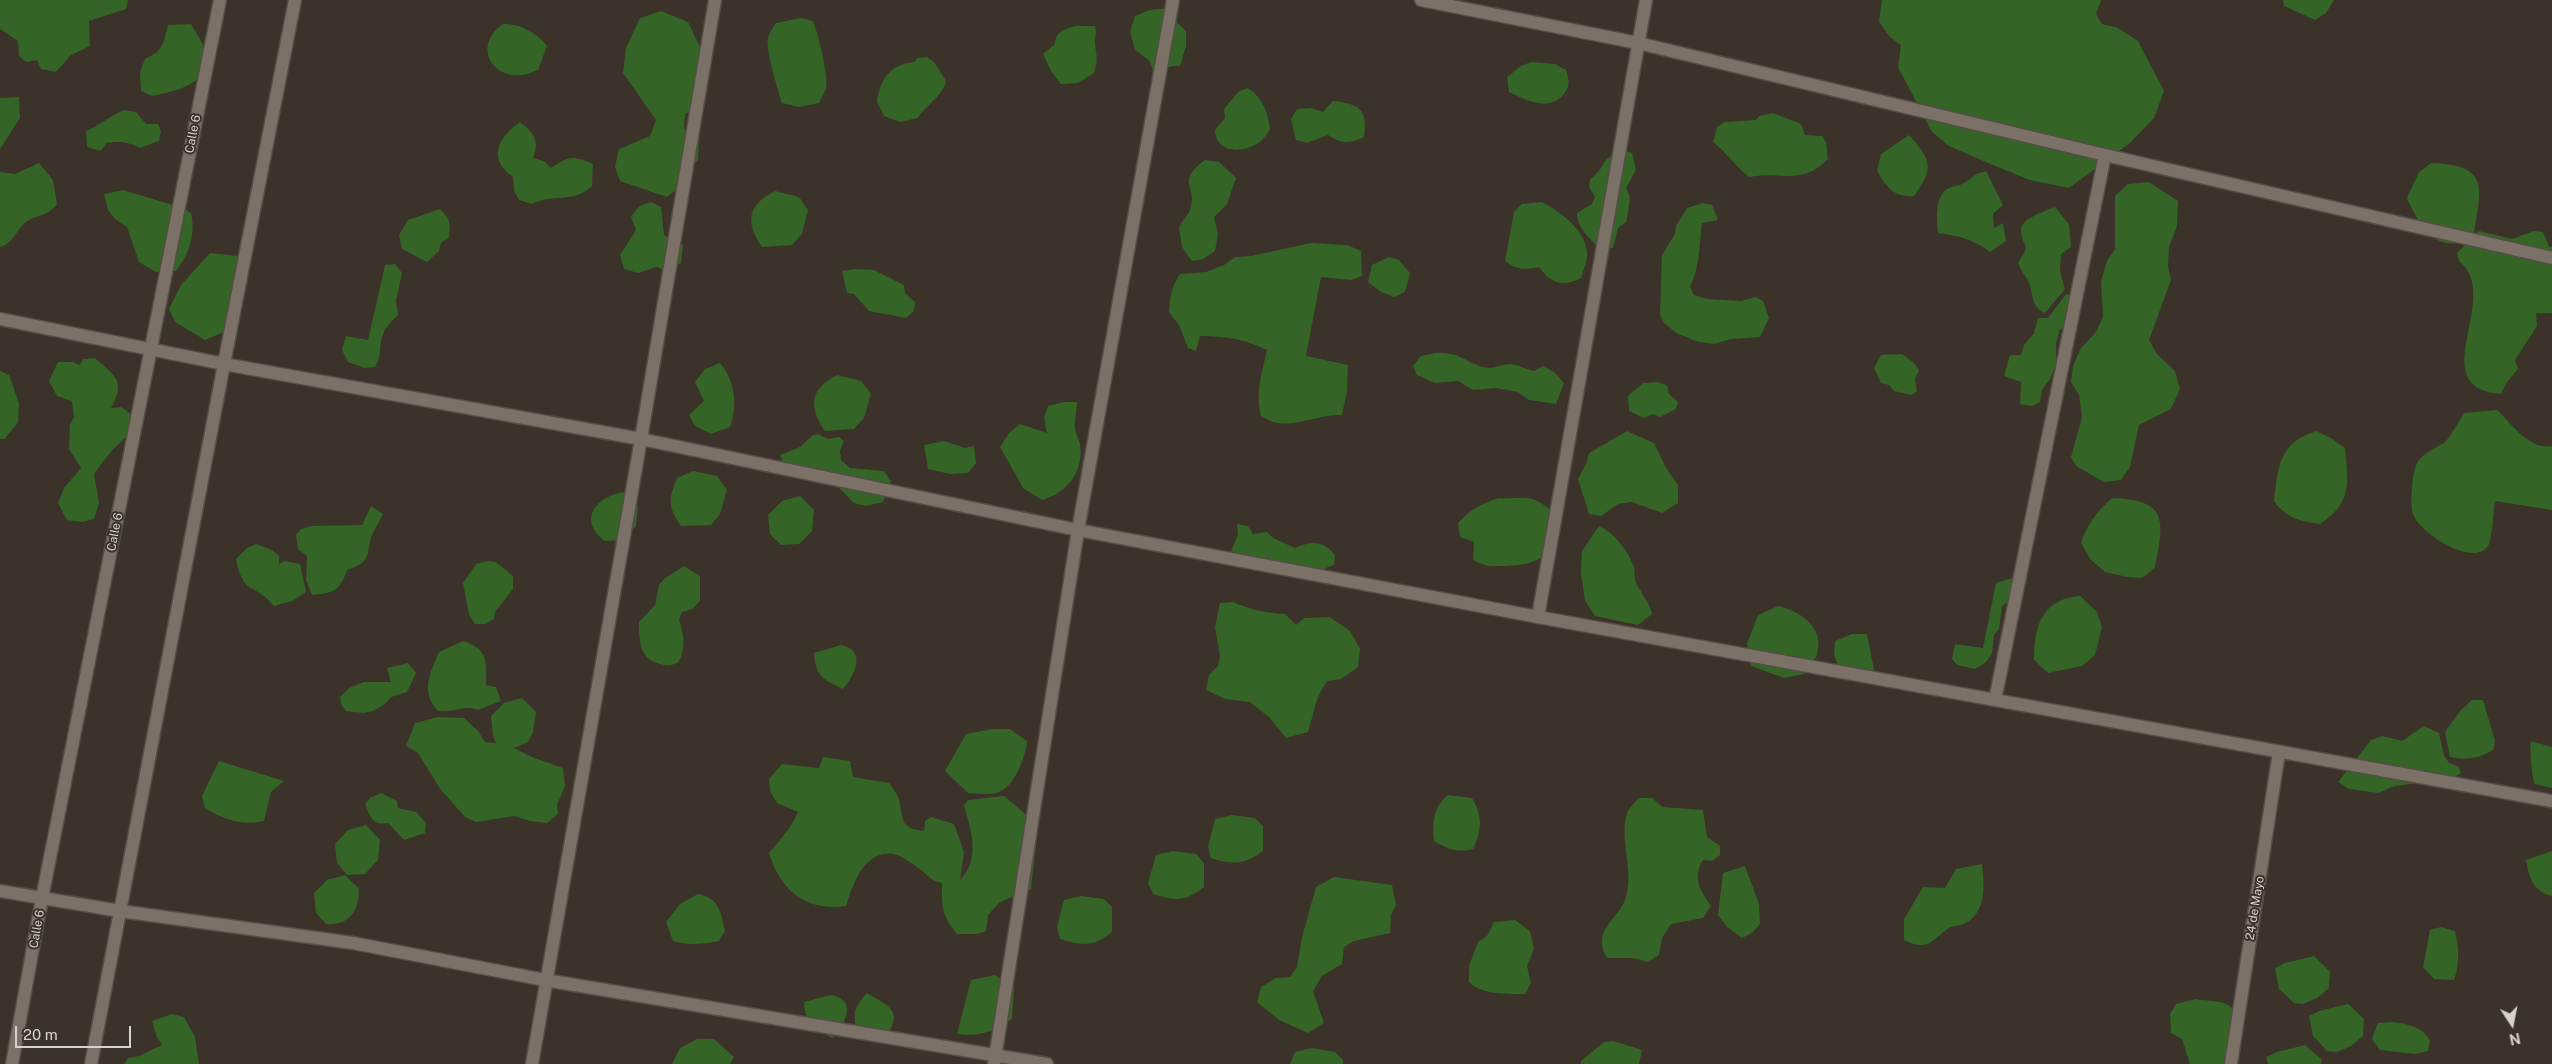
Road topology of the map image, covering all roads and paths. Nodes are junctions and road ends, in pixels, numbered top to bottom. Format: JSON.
{"nodes":[{"id":1,"x":220,"y":0,"type":"edge"},
{"id":2,"x":295,"y":0,"type":"edge"},
{"id":3,"x":714,"y":0,"type":"edge"},
{"id":4,"x":1173,"y":0,"type":"edge"},
{"id":5,"x":1422,"y":0,"type":"edge"},
{"id":6,"x":1646,"y":0,"type":"edge"},
{"id":7,"x":1638,"y":43,"type":"junction"},
{"id":8,"x":2105,"y":156,"type":"junction"},
{"id":9,"x":2552,"y":258,"type":"edge"},
{"id":10,"x":0,"y":320,"type":"edge"},
{"id":11,"x":151,"y":350,"type":"junction"},
{"id":12,"x":224,"y":364,"type":"junction"},
{"id":13,"x":641,"y":439,"type":"junction"},
{"id":14,"x":1078,"y":530,"type":"junction"},
{"id":15,"x":1538,"y":617,"type":"junction"},
{"id":16,"x":1995,"y":700,"type":"junction"},
{"id":17,"x":2279,"y":752,"type":"junction"},
{"id":18,"x":2552,"y":801,"type":"edge"},
{"id":19,"x":0,"y":891,"type":"edge"},
{"id":20,"x":42,"y":898,"type":"junction"},
{"id":21,"x":120,"y":911,"type":"junction"},
{"id":22,"x":545,"y":980,"type":"junction"},
{"id":23,"x":994,"y":1059,"type":"edge"},
{"id":24,"x":12,"y":1064,"type":"edge"},
{"id":25,"x":92,"y":1064,"type":"edge"},
{"id":26,"x":532,"y":1064,"type":"edge"},
{"id":27,"x":1047,"y":1064,"type":"edge"},
{"id":28,"x":2231,"y":1064,"type":"edge"}],
"edges":[{"from":1,"to":11,"type":"street","name":"Calle 6"},
{"from":2,"to":12,"type":"street"},
{"from":3,"to":13,"type":"street"},
{"from":4,"to":14,"type":"street"},
{"from":5,"to":7,"type":"street"},
{"from":6,"to":7,"type":"street"},
{"from":7,"to":8,"type":"street"},
{"from":7,"to":15,"type":"street"},
{"from":8,"to":9,"type":"street"},
{"from":8,"to":16,"type":"street"},
{"from":10,"to":11,"type":"street"},
{"from":11,"to":12,"type":"street"},
{"from":11,"to":20,"type":"street","name":"Calle 6"},
{"from":12,"to":13,"type":"street"},
{"from":12,"to":21,"type":"street"},
{"from":13,"to":14,"type":"street"},
{"from":13,"to":22,"type":"street"},
{"from":14,"to":15,"type":"street"},
{"from":14,"to":23,"type":"street"},
{"from":15,"to":16,"type":"street"},
{"from":16,"to":17,"type":"street"},
{"from":17,"to":18,"type":"street"},
{"from":17,"to":28,"type":"street","name":"24 de Mayo"},
{"from":19,"to":20,"type":"street"},
{"from":20,"to":21,"type":"street"},
{"from":20,"to":24,"type":"street","name":"Calle 6"},
{"from":21,"to":22,"type":"street"},
{"from":21,"to":25,"type":"street"},
{"from":22,"to":23,"type":"street"},
{"from":22,"to":26,"type":"street"},
{"from":23,"to":27,"type":"street"}]}
